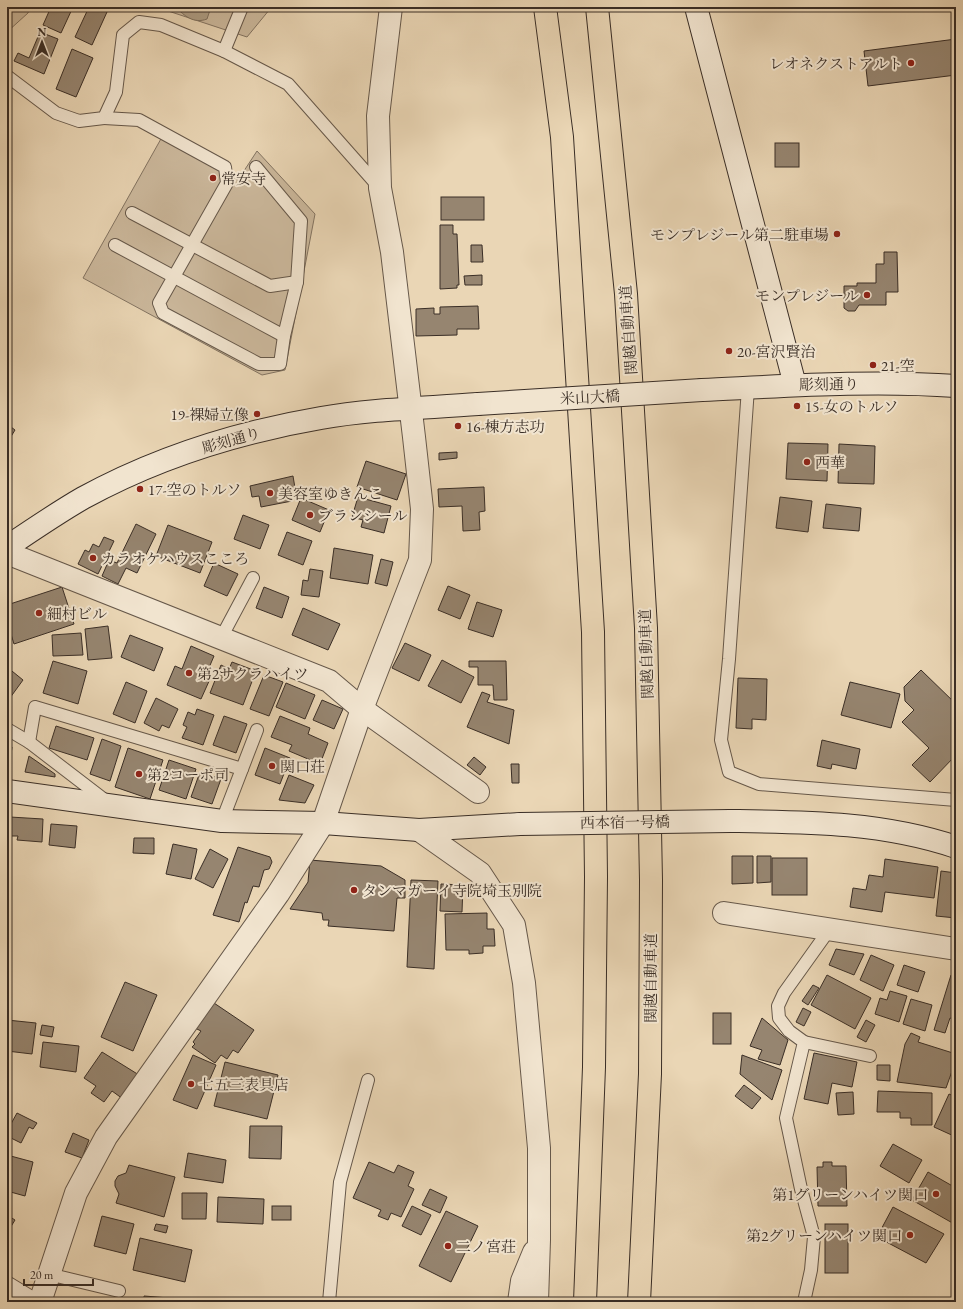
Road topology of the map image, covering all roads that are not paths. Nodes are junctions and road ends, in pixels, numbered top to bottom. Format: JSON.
{"nodes":[{"id":1,"x":242,"y":7,"type":"edge"},
{"id":2,"x":390,"y":7,"type":"edge"},
{"id":3,"x":545,"y":7,"type":"edge"},
{"id":4,"x":597,"y":7,"type":"edge"},
{"id":5,"x":696,"y":7,"type":"edge"},
{"id":6,"x":224,"y":51,"type":"junction"},
{"id":7,"x":7,"y":76,"type":"edge"},
{"id":8,"x":104,"y":118,"type":"junction"},
{"id":9,"x":256,"y":167,"type":"dead end"},
{"id":10,"x":380,"y":188,"type":"junction"},
{"id":11,"x":132,"y":213,"type":"dead end"},
{"id":12,"x":192,"y":244,"type":"junction"},
{"id":13,"x":115,"y":245,"type":"dead end"},
{"id":14,"x":173,"y":277,"type":"junction"},
{"id":15,"x":297,"y":282,"type":"junction"},
{"id":16,"x":284,"y":336,"type":"junction"},
{"id":17,"x":795,"y":385,"type":"junction"},
{"id":18,"x":956,"y":386,"type":"edge"},
{"id":19,"x":748,"y":388,"type":"junction"},
{"id":20,"x":702,"y":390,"type":"joint"},
{"id":21,"x":478,"y":404,"type":"joint"},
{"id":22,"x":410,"y":410,"type":"junction"},
{"id":23,"x":7,"y":547,"type":"edge"},
{"id":24,"x":7,"y":554,"type":"edge"},
{"id":25,"x":253,"y":578,"type":"dead end"},
{"id":26,"x":221,"y":638,"type":"junction"},
{"id":27,"x":362,"y":709,"type":"junction"},
{"id":28,"x":7,"y":729,"type":"edge"},
{"id":29,"x":257,"y":730,"type":"dead end"},
{"id":30,"x":29,"y":742,"type":"junction"},
{"id":31,"x":242,"y":769,"type":"junction"},
{"id":32,"x":7,"y":791,"type":"edge"},
{"id":33,"x":478,"y":792,"type":"dead end"},
{"id":34,"x":956,"y":800,"type":"edge"},
{"id":35,"x":114,"y":807,"type":"junction"},
{"id":36,"x":222,"y":821,"type":"junction"},
{"id":37,"x":323,"y":823,"type":"junction"},
{"id":38,"x":419,"y":830,"type":"junction"},
{"id":39,"x":956,"y":847,"type":"edge"},
{"id":40,"x":724,"y":913,"type":"dead end"},
{"id":41,"x":829,"y":930,"type":"junction"},
{"id":42,"x":956,"y":949,"type":"edge"},
{"id":43,"x":804,"y":1042,"type":"junction"},
{"id":44,"x":870,"y":1056,"type":"dead end"},
{"id":45,"x":368,"y":1080,"type":"dead end"},
{"id":46,"x":539,"y":1240,"type":"junction"},
{"id":47,"x":48,"y":1274,"type":"junction"},
{"id":48,"x":7,"y":1288,"type":"edge"},
{"id":49,"x":119,"y":1291,"type":"dead end"},
{"id":50,"x":30,"y":1302,"type":"edge"},
{"id":51,"x":40,"y":1302,"type":"edge"},
{"id":52,"x":329,"y":1302,"type":"edge"},
{"id":53,"x":519,"y":1302,"type":"edge"},
{"id":54,"x":537,"y":1302,"type":"edge"},
{"id":55,"x":585,"y":1302,"type":"edge"},
{"id":56,"x":640,"y":1302,"type":"edge"},
{"id":57,"x":804,"y":1302,"type":"edge"}],
"edges":[{"from":1,"to":6,"type":"lane"},
{"from":2,"to":10,"type":"street"},
{"from":3,"to":55,"type":"highway"},
{"from":4,"to":56,"type":"highway","name":"関越自動車道"},
{"from":5,"to":17,"type":"street"},
{"from":6,"to":8,"type":"lane"},
{"from":6,"to":10,"type":"lane"},
{"from":7,"to":8,"type":"lane"},
{"from":8,"to":12,"type":"lane"},
{"from":9,"to":15,"type":"lane"},
{"from":10,"to":22,"type":"street"},
{"from":11,"to":12,"type":"lane"},
{"from":12,"to":14,"type":"lane"},
{"from":12,"to":15,"type":"lane"},
{"from":13,"to":14,"type":"lane"},
{"from":14,"to":16,"type":"lane"},
{"from":14,"to":16,"type":"lane"},
{"from":15,"to":16,"type":"lane"},
{"from":17,"to":18,"type":"street","name":"彫刻通り"},
{"from":17,"to":19,"type":"street","name":"彫刻通り"},
{"from":19,"to":20,"type":"street","name":"彫刻通り"},
{"from":19,"to":34,"type":"lane"},
{"from":20,"to":21,"type":"street","name":"米山大橋","bridge":true},
{"from":21,"to":22,"type":"street","name":"彫刻通り"},
{"from":22,"to":23,"type":"street","name":"彫刻通り"},
{"from":22,"to":27,"type":"street"},
{"from":24,"to":26,"type":"street"},
{"from":25,"to":26,"type":"lane"},
{"from":26,"to":27,"type":"street"},
{"from":27,"to":33,"type":"street"},
{"from":27,"to":37,"type":"street"},
{"from":28,"to":30,"type":"lane"},
{"from":29,"to":31,"type":"lane"},
{"from":30,"to":31,"type":"lane"},
{"from":30,"to":35,"type":"lane"},
{"from":31,"to":36,"type":"lane"},
{"from":32,"to":35,"type":"street","name":"西本宿一号橋"},
{"from":35,"to":36,"type":"street","name":"西本宿一号橋"},
{"from":36,"to":37,"type":"street","name":"西本宿一号橋"},
{"from":37,"to":38,"type":"street","name":"西本宿一号橋"},
{"from":37,"to":47,"type":"street"},
{"from":38,"to":39,"type":"street","name":"西本宿一号橋","bridge":true},
{"from":38,"to":46,"type":"street"},
{"from":40,"to":41,"type":"street"},
{"from":41,"to":42,"type":"street"},
{"from":41,"to":43,"type":"lane"},
{"from":43,"to":44,"type":"lane"},
{"from":43,"to":57,"type":"lane"},
{"from":45,"to":52,"type":"lane"},
{"from":46,"to":53,"type":"street"},
{"from":46,"to":54,"type":"street"},
{"from":47,"to":49,"type":"lane"},
{"from":47,"to":51,"type":"street"},
{"from":48,"to":50,"type":"street"}]}
